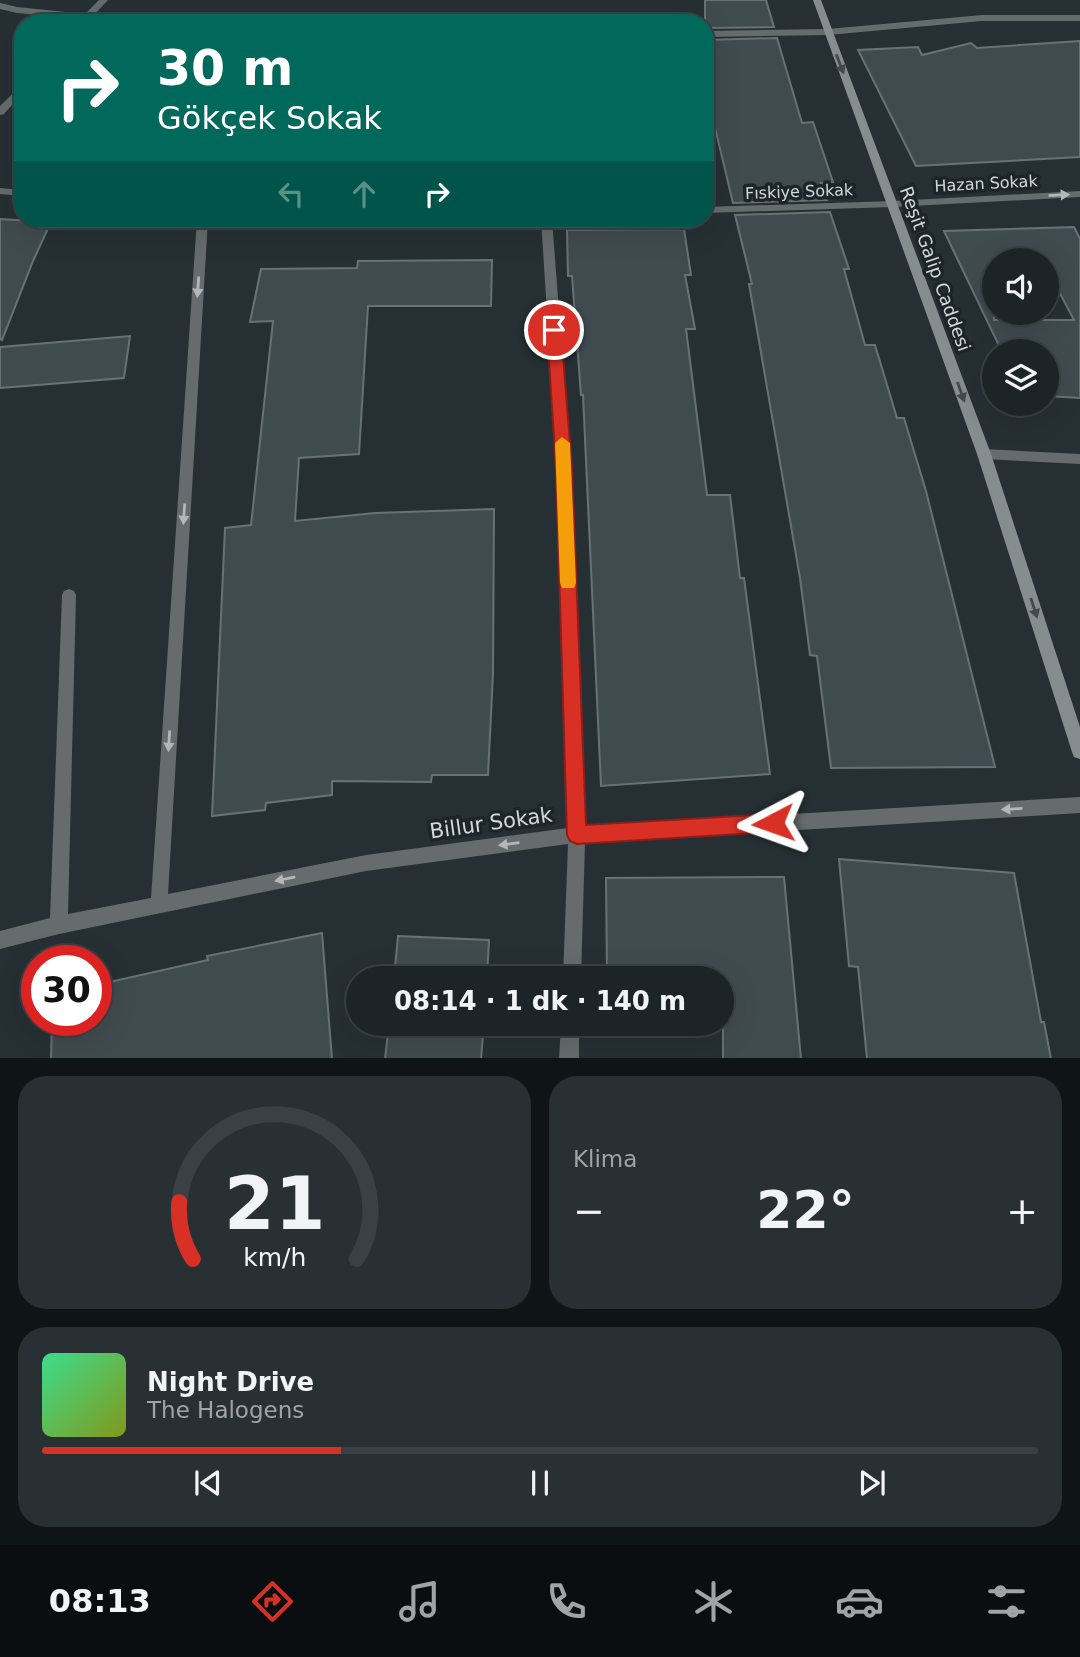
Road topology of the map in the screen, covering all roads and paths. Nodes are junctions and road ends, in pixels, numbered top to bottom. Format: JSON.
{"nodes":[{"id":1,"x":104,"y":0,"type":"edge"},
{"id":2,"x":817,"y":0,"type":"edge"},
{"id":3,"x":0,"y":6,"type":"edge"},
{"id":4,"x":43,"y":14,"type":"edge"},
{"id":5,"x":89,"y":14,"type":"edge"},
{"id":6,"x":1080,"y":18,"type":"edge"},
{"id":7,"x":828,"y":32,"type":"junction"},
{"id":8,"x":714,"y":34,"type":"edge"},
{"id":9,"x":14,"y":97,"type":"edge"},
{"id":10,"x":0,"y":112,"type":"edge"},
{"id":11,"x":1080,"y":194,"type":"edge"},
{"id":12,"x":893,"y":204,"type":"junction"},
{"id":13,"x":714,"y":210,"type":"edge"},
{"id":14,"x":201,"y":228,"type":"edge"},
{"id":15,"x":547,"y":228,"type":"edge"},
{"id":16,"x":984,"y":454,"type":"junction"},
{"id":17,"x":1080,"y":459,"type":"edge"},
{"id":18,"x":69,"y":595,"type":"dead end"},
{"id":19,"x":1080,"y":752,"type":"edge"},
{"id":20,"x":1080,"y":805,"type":"edge"},
{"id":21,"x":577,"y":835,"type":"junction"},
{"id":22,"x":159,"y":905,"type":"junction"},
{"id":23,"x":59,"y":925,"type":"junction"},
{"id":24,"x":0,"y":940,"type":"edge"},
{"id":25,"x":572,"y":966,"type":"edge"},
{"id":26,"x":570,"y":1036,"type":"edge"},
{"id":27,"x":569,"y":1058,"type":"edge"}],
"edges":[{"from":1,"to":5,"type":"street"},
{"from":2,"to":7,"type":"main road","name":"Reşit Galip Caddesi"},
{"from":3,"to":4,"type":"street"},
{"from":6,"to":7,"type":"street"},
{"from":7,"to":8,"type":"street"},
{"from":7,"to":12,"type":"main road","name":"Reşit Galip Caddesi","one_way":true},
{"from":9,"to":10,"type":"street"},
{"from":12,"to":11,"type":"street","name":"Hazan Sokak","one_way":true},
{"from":12,"to":13,"type":"street","name":"Fıskiye Sokak"},
{"from":12,"to":16,"type":"main road","name":"Reşit Galip Caddesi","one_way":true},
{"from":14,"to":22,"type":"street","one_way":true},
{"from":15,"to":21,"type":"street"},
{"from":16,"to":17,"type":"street"},
{"from":16,"to":19,"type":"main road","name":"Reşit Galip Caddesi","one_way":true},
{"from":18,"to":23,"type":"street"},
{"from":20,"to":21,"type":"street","name":"Billur Sokak","one_way":true},
{"from":21,"to":22,"type":"street","name":"Billur Sokak","one_way":true},
{"from":21,"to":25,"type":"street"},
{"from":22,"to":23,"type":"street","name":"Billur Sokak"},
{"from":23,"to":24,"type":"street","name":"Billur Sokak"},
{"from":26,"to":27,"type":"street"}]}
